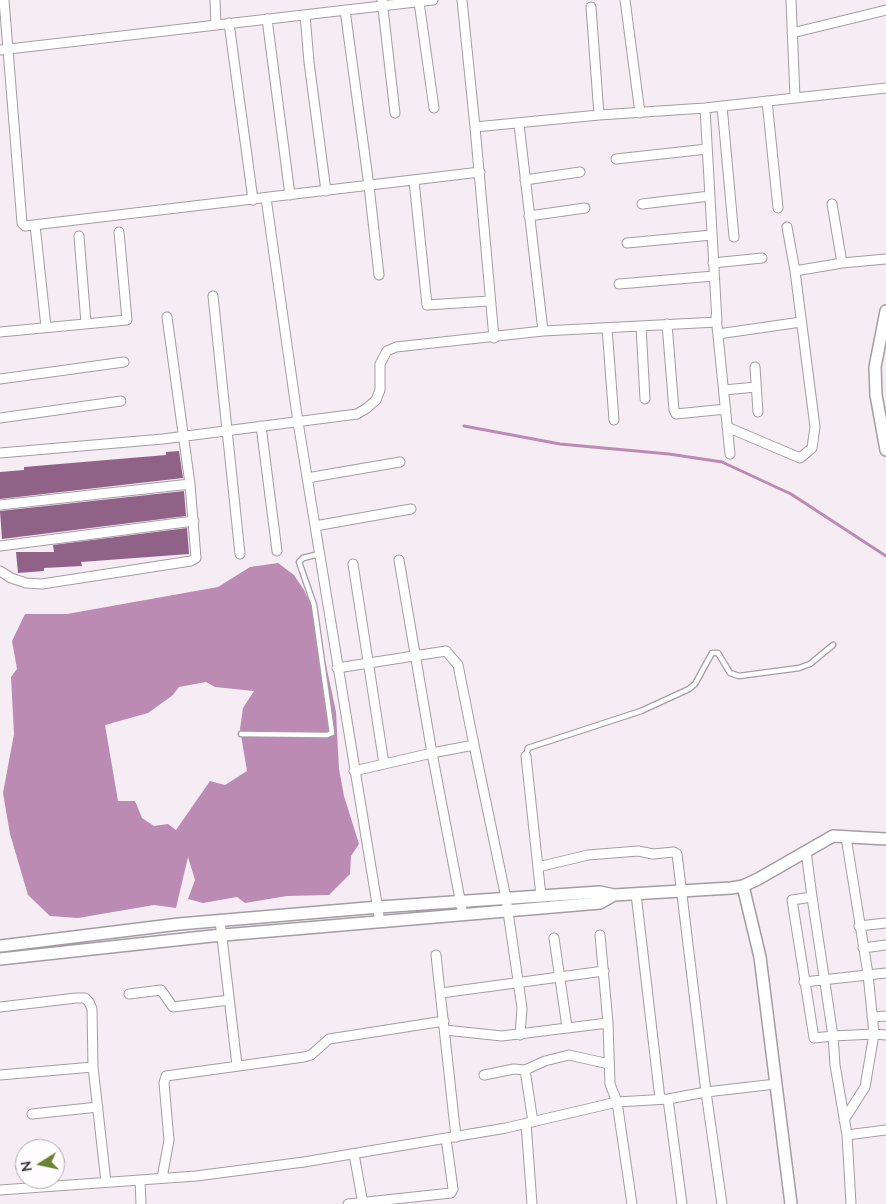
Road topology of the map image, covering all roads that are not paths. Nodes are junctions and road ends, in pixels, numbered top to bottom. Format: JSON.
{"nodes":[{"id":1,"x":4,"y":0,"type":"edge"},
{"id":2,"x":214,"y":0,"type":"edge"},
{"id":3,"x":433,"y":0,"type":"edge"},
{"id":4,"x":462,"y":0,"type":"edge"},
{"id":5,"x":625,"y":0,"type":"edge"},
{"id":6,"x":791,"y":0,"type":"edge"},
{"id":7,"x":419,"y":2,"type":"junction"},
{"id":8,"x":382,"y":3,"type":"edge"},
{"id":9,"x":591,"y":7,"type":"dead end"},
{"id":10,"x":345,"y":10,"type":"junction"},
{"id":11,"x":886,"y":10,"type":"edge"},
{"id":12,"x":305,"y":15,"type":"junction"},
{"id":13,"x":267,"y":19,"type":"junction"},
{"id":14,"x":229,"y":23,"type":"junction"},
{"id":15,"x":216,"y":25,"type":"junction"},
{"id":16,"x":792,"y":33,"type":"junction"},
{"id":17,"x":5,"y":49,"type":"edge"},
{"id":18,"x":886,"y":88,"type":"edge"},
{"id":19,"x":795,"y":98,"type":"junction"},
{"id":20,"x":767,"y":101,"type":"junction"},
{"id":21,"x":722,"y":106,"type":"junction"},
{"id":22,"x":434,"y":108,"type":"dead end"},
{"id":23,"x":705,"y":108,"type":"junction"},
{"id":24,"x":395,"y":113,"type":"dead end"},
{"id":25,"x":640,"y":113,"type":"junction"},
{"id":26,"x":599,"y":115,"type":"junction"},
{"id":27,"x":519,"y":124,"type":"junction"},
{"id":28,"x":475,"y":127,"type":"junction"},
{"id":29,"x":708,"y":149,"type":"junction"},
{"id":30,"x":616,"y":159,"type":"dead end"},
{"id":31,"x":480,"y":172,"type":"junction"},
{"id":32,"x":580,"y":172,"type":"dead end"},
{"id":33,"x":525,"y":180,"type":"junction"},
{"id":34,"x":414,"y":181,"type":"junction"},
{"id":35,"x":369,"y":186,"type":"junction"},
{"id":36,"x":326,"y":191,"type":"junction"},
{"id":37,"x":290,"y":195,"type":"junction"},
{"id":38,"x":710,"y":196,"type":"junction"},
{"id":39,"x":266,"y":198,"type":"junction"},
{"id":40,"x":253,"y":200,"type":"junction"},
{"id":41,"x":642,"y":204,"type":"dead end"},
{"id":42,"x":832,"y":204,"type":"dead end"},
{"id":43,"x":585,"y":208,"type":"dead end"},
{"id":44,"x":778,"y":208,"type":"dead end"},
{"id":45,"x":530,"y":216,"type":"junction"},
{"id":46,"x":35,"y":225,"type":"junction"},
{"id":47,"x":787,"y":227,"type":"dead end"},
{"id":48,"x":119,"y":232,"type":"dead end"},
{"id":49,"x":712,"y":234,"type":"junction"},
{"id":50,"x":78,"y":236,"type":"dead end"},
{"id":51,"x":734,"y":238,"type":"dead end"},
{"id":52,"x":627,"y":243,"type":"dead end"},
{"id":53,"x":762,"y":258,"type":"dead end"},
{"id":54,"x":886,"y":259,"type":"edge"},
{"id":55,"x":713,"y":263,"type":"junction"},
{"id":56,"x":842,"y":263,"type":"junction"},
{"id":57,"x":794,"y":271,"type":"junction"},
{"id":58,"x":379,"y":275,"type":"dead end"},
{"id":59,"x":714,"y":276,"type":"junction"},
{"id":60,"x":619,"y":284,"type":"dead end"},
{"id":61,"x":213,"y":296,"type":"dead end"},
{"id":62,"x":489,"y":301,"type":"junction"},
{"id":63,"x":886,"y":311,"type":"edge"},
{"id":64,"x":716,"y":315,"type":"junction"},
{"id":65,"x":167,"y":317,"type":"dead end"},
{"id":66,"x":801,"y":322,"type":"junction"},
{"id":67,"x":86,"y":323,"type":"junction"},
{"id":68,"x":668,"y":324,"type":"junction"},
{"id":69,"x":641,"y":326,"type":"junction"},
{"id":70,"x":46,"y":327,"type":"junction"},
{"id":71,"x":607,"y":328,"type":"junction"},
{"id":72,"x":0,"y":332,"type":"edge"},
{"id":73,"x":543,"y":332,"type":"junction"},
{"id":74,"x":718,"y":334,"type":"junction"},
{"id":75,"x":494,"y":338,"type":"junction"},
{"id":76,"x":124,"y":362,"type":"dead end"},
{"id":77,"x":755,"y":366,"type":"dead end"},
{"id":78,"x":0,"y":379,"type":"edge"},
{"id":79,"x":756,"y":387,"type":"junction"},
{"id":80,"x":724,"y":390,"type":"junction"},
{"id":81,"x":645,"y":399,"type":"dead end"},
{"id":82,"x":121,"y":401,"type":"dead end"},
{"id":83,"x":726,"y":409,"type":"junction"},
{"id":84,"x":758,"y":412,"type":"dead end"},
{"id":85,"x":0,"y":418,"type":"edge"},
{"id":86,"x":614,"y":420,"type":"dead end"},
{"id":87,"x":298,"y":422,"type":"junction"},
{"id":88,"x":261,"y":426,"type":"junction"},
{"id":89,"x":727,"y":427,"type":"junction"},
{"id":90,"x":228,"y":431,"type":"junction"},
{"id":91,"x":184,"y":436,"type":"junction"},
{"id":92,"x":886,"y":450,"type":"edge"},
{"id":93,"x":0,"y":453,"type":"edge"},
{"id":94,"x":730,"y":454,"type":"dead end"},
{"id":95,"x":400,"y":462,"type":"dead end"},
{"id":96,"x":307,"y":478,"type":"junction"},
{"id":97,"x":190,"y":484,"type":"junction"},
{"id":98,"x":0,"y":505,"type":"edge"},
{"id":99,"x":411,"y":509,"type":"dead end"},
{"id":100,"x":194,"y":521,"type":"junction"},
{"id":101,"x":315,"y":526,"type":"junction"},
{"id":102,"x":0,"y":546,"type":"edge"},
{"id":103,"x":277,"y":551,"type":"dead end"},
{"id":104,"x":240,"y":554,"type":"dead end"},
{"id":105,"x":319,"y":554,"type":"junction"},
{"id":106,"x":398,"y":560,"type":"dead end"},
{"id":107,"x":353,"y":564,"type":"dead end"},
{"id":108,"x":0,"y":571,"type":"edge"},
{"id":109,"x":834,"y":645,"type":"dead end"},
{"id":110,"x":414,"y":655,"type":"junction"},
{"id":111,"x":368,"y":664,"type":"junction"},
{"id":112,"x":337,"y":668,"type":"junction"},
{"id":113,"x":241,"y":734,"type":"dead end"},
{"id":114,"x":474,"y":745,"type":"junction"},
{"id":115,"x":432,"y":754,"type":"junction"},
{"id":116,"x":526,"y":756,"type":"joint"},
{"id":117,"x":384,"y":764,"type":"junction"},
{"id":118,"x":354,"y":771,"type":"junction"},
{"id":119,"x":846,"y":837,"type":"junction"},
{"id":120,"x":886,"y":839,"type":"edge"},
{"id":121,"x":806,"y":851,"type":"junction"},
{"id":122,"x":538,"y":867,"type":"junction"},
{"id":123,"x":743,"y":886,"type":"junction"},
{"id":124,"x":682,"y":891,"type":"junction"},
{"id":125,"x":636,"y":894,"type":"junction"},
{"id":126,"x":614,"y":895,"type":"junction"},
{"id":127,"x":541,"y":896,"type":"junction"},
{"id":128,"x":812,"y":897,"type":"junction"},
{"id":129,"x":506,"y":898,"type":"junction"},
{"id":130,"x":461,"y":901,"type":"junction"},
{"id":131,"x":379,"y":907,"type":"junction"},
{"id":132,"x":507,"y":911,"type":"junction"},
{"id":133,"x":462,"y":915,"type":"junction"},
{"id":134,"x":220,"y":921,"type":"junction"},
{"id":135,"x":380,"y":922,"type":"junction"},
{"id":136,"x":886,"y":923,"type":"edge"},
{"id":137,"x":859,"y":926,"type":"junction"},
{"id":138,"x":222,"y":935,"type":"junction"},
{"id":139,"x":600,"y":935,"type":"dead end"},
{"id":140,"x":554,"y":938,"type":"dead end"},
{"id":141,"x":886,"y":945,"type":"edge"},
{"id":142,"x":0,"y":946,"type":"edge"},
{"id":143,"x":863,"y":948,"type":"junction"},
{"id":144,"x":436,"y":955,"type":"dead end"},
{"id":145,"x":0,"y":959,"type":"edge"},
{"id":146,"x":604,"y":971,"type":"junction"},
{"id":147,"x":886,"y":973,"type":"edge"},
{"id":148,"x":868,"y":974,"type":"junction"},
{"id":149,"x":559,"y":977,"type":"junction"},
{"id":150,"x":824,"y":980,"type":"junction"},
{"id":151,"x":804,"y":982,"type":"junction"},
{"id":152,"x":518,"y":983,"type":"junction"},
{"id":153,"x":441,"y":993,"type":"junction"},
{"id":154,"x":129,"y":994,"type":"dead end"},
{"id":155,"x":229,"y":1000,"type":"junction"},
{"id":156,"x":0,"y":1007,"type":"edge"},
{"id":157,"x":886,"y":1016,"type":"edge"},
{"id":158,"x":872,"y":1017,"type":"junction"},
{"id":159,"x":608,"y":1023,"type":"junction"},
{"id":160,"x":445,"y":1025,"type":"junction"},
{"id":161,"x":567,"y":1028,"type":"junction"},
{"id":162,"x":874,"y":1034,"type":"junction"},
{"id":163,"x":520,"y":1035,"type":"junction"},
{"id":164,"x":886,"y":1035,"type":"edge"},
{"id":165,"x":833,"y":1036,"type":"junction"},
{"id":166,"x":609,"y":1064,"type":"junction"},
{"id":167,"x":237,"y":1065,"type":"junction"},
{"id":168,"x":93,"y":1067,"type":"junction"},
{"id":169,"x":524,"y":1070,"type":"junction"},
{"id":170,"x":0,"y":1075,"type":"edge"},
{"id":171,"x":484,"y":1075,"type":"dead end"},
{"id":172,"x":776,"y":1084,"type":"junction"},
{"id":173,"x":706,"y":1092,"type":"junction"},
{"id":174,"x":664,"y":1099,"type":"junction"},
{"id":175,"x":617,"y":1102,"type":"junction"},
{"id":176,"x":98,"y":1106,"type":"junction"},
{"id":177,"x":32,"y":1114,"type":"dead end"},
{"id":178,"x":844,"y":1120,"type":"junction"},
{"id":179,"x":529,"y":1123,"type":"junction"},
{"id":180,"x":886,"y":1130,"type":"edge"},
{"id":181,"x":847,"y":1135,"type":"junction"},
{"id":182,"x":456,"y":1136,"type":"junction"},
{"id":183,"x":446,"y":1138,"type":"junction"},
{"id":184,"x":354,"y":1154,"type":"junction"},
{"id":185,"x":162,"y":1178,"type":"junction"},
{"id":186,"x":140,"y":1180,"type":"junction"},
{"id":187,"x":106,"y":1182,"type":"junction"},
{"id":188,"x":0,"y":1190,"type":"edge"},
{"id":189,"x":363,"y":1203,"type":"edge"},
{"id":190,"x":142,"y":1204,"type":"edge"},
{"id":191,"x":348,"y":1204,"type":"edge"},
{"id":192,"x":532,"y":1204,"type":"edge"},
{"id":193,"x":632,"y":1204,"type":"edge"},
{"id":194,"x":682,"y":1204,"type":"edge"},
{"id":195,"x":722,"y":1204,"type":"edge"},
{"id":196,"x":791,"y":1204,"type":"edge"},
{"id":197,"x":851,"y":1204,"type":"edge"}],
"edges":[{"from":1,"to":17,"type":"street"},
{"from":2,"to":15,"type":"street"},
{"from":3,"to":7,"type":"street"},
{"from":4,"to":28,"type":"street"},
{"from":5,"to":25,"type":"street"},
{"from":6,"to":16,"type":"street"},
{"from":7,"to":8,"type":"street"},
{"from":7,"to":22,"type":"street"},
{"from":8,"to":10,"type":"street"},
{"from":8,"to":24,"type":"street"},
{"from":9,"to":26,"type":"street"},
{"from":10,"to":12,"type":"street"},
{"from":10,"to":35,"type":"street"},
{"from":11,"to":16,"type":"street"},
{"from":12,"to":13,"type":"street"},
{"from":12,"to":36,"type":"street"},
{"from":13,"to":14,"type":"street"},
{"from":13,"to":37,"type":"street"},
{"from":14,"to":15,"type":"street"},
{"from":14,"to":40,"type":"street"},
{"from":15,"to":17,"type":"street"},
{"from":16,"to":19,"type":"street"},
{"from":17,"to":46,"type":"street"},
{"from":18,"to":19,"type":"street"},
{"from":19,"to":20,"type":"street"},
{"from":20,"to":21,"type":"street"},
{"from":20,"to":44,"type":"street"},
{"from":21,"to":23,"type":"street"},
{"from":21,"to":51,"type":"street"},
{"from":23,"to":25,"type":"street"},
{"from":23,"to":29,"type":"street"},
{"from":25,"to":26,"type":"street"},
{"from":26,"to":27,"type":"street"},
{"from":27,"to":28,"type":"street"},
{"from":27,"to":33,"type":"street"},
{"from":28,"to":31,"type":"street"},
{"from":29,"to":30,"type":"street"},
{"from":29,"to":38,"type":"street"},
{"from":31,"to":34,"type":"street"},
{"from":31,"to":62,"type":"street"},
{"from":32,"to":33,"type":"street"},
{"from":33,"to":45,"type":"street"},
{"from":34,"to":35,"type":"street"},
{"from":34,"to":62,"type":"street"},
{"from":35,"to":36,"type":"street"},
{"from":35,"to":58,"type":"street"},
{"from":36,"to":37,"type":"street"},
{"from":37,"to":39,"type":"street"},
{"from":38,"to":41,"type":"street"},
{"from":38,"to":49,"type":"street"},
{"from":39,"to":40,"type":"street"},
{"from":39,"to":87,"type":"street"},
{"from":40,"to":46,"type":"street"},
{"from":42,"to":56,"type":"street"},
{"from":43,"to":45,"type":"street"},
{"from":45,"to":73,"type":"street"},
{"from":46,"to":70,"type":"street"},
{"from":47,"to":57,"type":"street"},
{"from":48,"to":67,"type":"street"},
{"from":49,"to":52,"type":"street"},
{"from":49,"to":55,"type":"street"},
{"from":50,"to":67,"type":"street"},
{"from":53,"to":55,"type":"street"},
{"from":54,"to":56,"type":"street"},
{"from":55,"to":59,"type":"street"},
{"from":56,"to":57,"type":"street"},
{"from":57,"to":66,"type":"street"},
{"from":59,"to":60,"type":"street"},
{"from":59,"to":64,"type":"street"},
{"from":61,"to":90,"type":"street"},
{"from":62,"to":75,"type":"street"},
{"from":63,"to":92,"type":"street"},
{"from":64,"to":68,"type":"street"},
{"from":64,"to":74,"type":"street"},
{"from":65,"to":91,"type":"street"},
{"from":66,"to":74,"type":"street"},
{"from":66,"to":89,"type":"street"},
{"from":67,"to":70,"type":"street"},
{"from":68,"to":69,"type":"street"},
{"from":68,"to":83,"type":"street"},
{"from":69,"to":71,"type":"street"},
{"from":69,"to":81,"type":"street"},
{"from":70,"to":72,"type":"street"},
{"from":71,"to":73,"type":"street"},
{"from":71,"to":86,"type":"street"},
{"from":73,"to":75,"type":"street"},
{"from":74,"to":80,"type":"street"},
{"from":75,"to":87,"type":"street"},
{"from":76,"to":78,"type":"street"},
{"from":77,"to":79,"type":"street"},
{"from":79,"to":80,"type":"street"},
{"from":79,"to":84,"type":"street"},
{"from":80,"to":83,"type":"street"},
{"from":82,"to":85,"type":"street"},
{"from":83,"to":89,"type":"street"},
{"from":87,"to":88,"type":"street"},
{"from":87,"to":96,"type":"street"},
{"from":88,"to":90,"type":"street"},
{"from":88,"to":103,"type":"street"},
{"from":89,"to":94,"type":"street"},
{"from":90,"to":91,"type":"street"},
{"from":90,"to":104,"type":"street"},
{"from":91,"to":93,"type":"street"},
{"from":91,"to":97,"type":"street"},
{"from":95,"to":96,"type":"street"},
{"from":96,"to":101,"type":"street"},
{"from":97,"to":98,"type":"street"},
{"from":97,"to":100,"type":"street"},
{"from":99,"to":101,"type":"street"},
{"from":100,"to":102,"type":"street"},
{"from":100,"to":108,"type":"street"},
{"from":101,"to":105,"type":"street"},
{"from":105,"to":112,"type":"street"},
{"from":105,"to":113,"type":"lane"},
{"from":106,"to":110,"type":"street"},
{"from":107,"to":111,"type":"street"},
{"from":109,"to":116,"type":"lane"},
{"from":110,"to":111,"type":"street"},
{"from":110,"to":114,"type":"street"},
{"from":110,"to":115,"type":"street"},
{"from":111,"to":112,"type":"street"},
{"from":111,"to":117,"type":"street"},
{"from":112,"to":118,"type":"street"},
{"from":114,"to":115,"type":"street"},
{"from":114,"to":129,"type":"street"},
{"from":115,"to":117,"type":"street"},
{"from":115,"to":130,"type":"street"},
{"from":116,"to":122,"type":"street"},
{"from":117,"to":118,"type":"street"},
{"from":118,"to":131,"type":"street"},
{"from":119,"to":120,"type":"street"},
{"from":119,"to":121,"type":"street"},
{"from":119,"to":137,"type":"street"},
{"from":121,"to":123,"type":"street"},
{"from":121,"to":128,"type":"street"},
{"from":122,"to":124,"type":"street"},
{"from":122,"to":127,"type":"street"},
{"from":123,"to":124,"type":"street"},
{"from":123,"to":172,"type":"street"},
{"from":124,"to":125,"type":"street"},
{"from":124,"to":173,"type":"street"},
{"from":125,"to":126,"type":"street"},
{"from":125,"to":174,"type":"street"},
{"from":126,"to":127,"type":"street"},
{"from":126,"to":132,"type":"street"},
{"from":127,"to":129,"type":"street"},
{"from":128,"to":150,"type":"street"},
{"from":128,"to":151,"type":"street"},
{"from":129,"to":130,"type":"street"},
{"from":129,"to":132,"type":"street"},
{"from":130,"to":131,"type":"street"},
{"from":130,"to":133,"type":"street"},
{"from":131,"to":134,"type":"street"},
{"from":131,"to":135,"type":"street"},
{"from":132,"to":133,"type":"street"},
{"from":132,"to":152,"type":"street"},
{"from":133,"to":135,"type":"street"},
{"from":134,"to":138,"type":"street"},
{"from":134,"to":142,"type":"street"},
{"from":135,"to":138,"type":"street"},
{"from":136,"to":137,"type":"street"},
{"from":137,"to":143,"type":"street"},
{"from":138,"to":145,"type":"street"},
{"from":138,"to":155,"type":"street"},
{"from":139,"to":146,"type":"street"},
{"from":140,"to":149,"type":"street"},
{"from":141,"to":143,"type":"street"},
{"from":143,"to":148,"type":"street"},
{"from":144,"to":153,"type":"street"},
{"from":146,"to":149,"type":"street"},
{"from":146,"to":159,"type":"street"},
{"from":147,"to":148,"type":"street"},
{"from":148,"to":150,"type":"street"},
{"from":148,"to":158,"type":"street"},
{"from":149,"to":152,"type":"street"},
{"from":149,"to":161,"type":"street"},
{"from":150,"to":151,"type":"street"},
{"from":150,"to":165,"type":"street"},
{"from":151,"to":165,"type":"street"},
{"from":152,"to":153,"type":"street"},
{"from":152,"to":163,"type":"street"},
{"from":153,"to":160,"type":"street"},
{"from":154,"to":155,"type":"street"},
{"from":155,"to":167,"type":"street"},
{"from":156,"to":168,"type":"street"},
{"from":157,"to":158,"type":"street"},
{"from":158,"to":162,"type":"street"},
{"from":159,"to":161,"type":"street"},
{"from":159,"to":166,"type":"street"},
{"from":160,"to":163,"type":"street"},
{"from":160,"to":167,"type":"street"},
{"from":160,"to":182,"type":"street"},
{"from":161,"to":163,"type":"street"},
{"from":162,"to":164,"type":"street"},
{"from":162,"to":165,"type":"street"},
{"from":162,"to":178,"type":"street"},
{"from":165,"to":178,"type":"street"},
{"from":166,"to":169,"type":"street"},
{"from":166,"to":175,"type":"street"},
{"from":167,"to":185,"type":"street"},
{"from":168,"to":170,"type":"street"},
{"from":168,"to":176,"type":"street"},
{"from":169,"to":171,"type":"street"},
{"from":169,"to":179,"type":"street"},
{"from":172,"to":173,"type":"street"},
{"from":172,"to":196,"type":"street"},
{"from":173,"to":174,"type":"street"},
{"from":173,"to":195,"type":"street"},
{"from":174,"to":175,"type":"street"},
{"from":174,"to":194,"type":"street"},
{"from":175,"to":179,"type":"street"},
{"from":175,"to":193,"type":"street"},
{"from":176,"to":177,"type":"street"},
{"from":176,"to":187,"type":"street"},
{"from":178,"to":181,"type":"street"},
{"from":179,"to":182,"type":"street"},
{"from":179,"to":192,"type":"street"},
{"from":180,"to":181,"type":"street"},
{"from":181,"to":197,"type":"street"},
{"from":182,"to":183,"type":"street"},
{"from":183,"to":184,"type":"street"},
{"from":183,"to":189,"type":"street"},
{"from":184,"to":185,"type":"street"},
{"from":184,"to":189,"type":"street"},
{"from":185,"to":186,"type":"street"},
{"from":186,"to":187,"type":"street"},
{"from":186,"to":190,"type":"street"},
{"from":187,"to":188,"type":"street"},
{"from":189,"to":191,"type":"street"}]}
